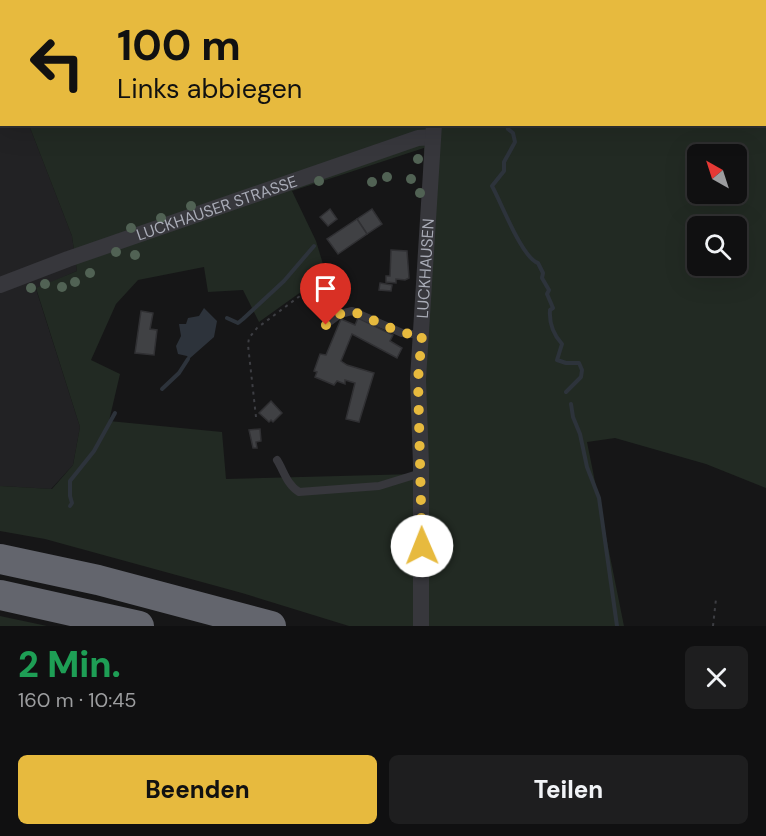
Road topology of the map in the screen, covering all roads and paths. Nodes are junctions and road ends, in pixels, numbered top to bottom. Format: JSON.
{"nodes":[{"id":1,"x":434,"y":131,"type":"edge"},
{"id":2,"x":332,"y":272,"type":"dead end"},
{"id":3,"x":0,"y":285,"type":"edge"},
{"id":4,"x":326,"y":325,"type":"dead end"},
{"id":5,"x":422,"y":335,"type":"junction"},
{"id":6,"x":256,"y":417,"type":"dead end"},
{"id":7,"x":277,"y":460,"type":"dead end"},
{"id":8,"x":421,"y":473,"type":"junction"},
{"id":9,"x":0,"y":559,"type":"edge"},
{"id":10,"x":0,"y":595,"type":"edge"},
{"id":11,"x":716,"y":599,"type":"dead end"},
{"id":12,"x":139,"y":626,"type":"edge"},
{"id":13,"x":271,"y":626,"type":"edge"},
{"id":14,"x":421,"y":626,"type":"edge"},
{"id":15,"x":714,"y":626,"type":"edge"}],
"edges":[{"from":1,"to":3,"type":"street","name":"LUCKHAUSER STRASSE"},
{"from":1,"to":5,"type":"street","name":"LUCKHAUSEN"},
{"from":2,"to":6,"type":"path"},
{"from":4,"to":5,"type":"lane"},
{"from":5,"to":8,"type":"street","name":"LUCKHAUSEN"},
{"from":7,"to":8,"type":"lane"},
{"from":8,"to":14,"type":"street","name":"LUCKHAUSEN"},
{"from":9,"to":13,"type":"highway"},
{"from":10,"to":12,"type":"highway"},
{"from":11,"to":15,"type":"path"}]}
